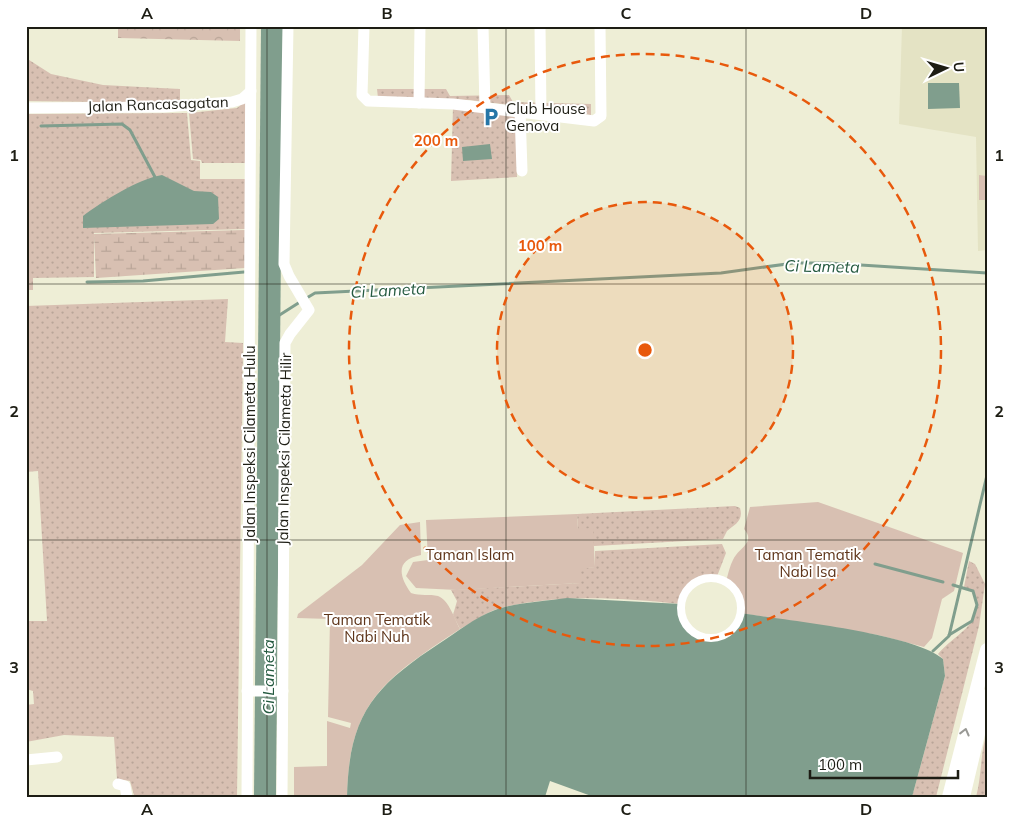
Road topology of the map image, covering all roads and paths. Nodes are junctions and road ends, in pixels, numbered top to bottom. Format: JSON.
{"nodes":[{"id":1,"x":251,"y":26,"type":"edge"},
{"id":2,"x":288,"y":26,"type":"edge"},
{"id":3,"x":364,"y":26,"type":"edge"},
{"id":4,"x":420,"y":26,"type":"edge"},
{"id":5,"x":483,"y":26,"type":"edge"},
{"id":6,"x":540,"y":26,"type":"edge"},
{"id":7,"x":600,"y":26,"type":"edge"},
{"id":8,"x":251,"y":91,"type":"junction"},
{"id":9,"x":419,"y":103,"type":"junction"},
{"id":10,"x":26,"y":108,"type":"edge"},
{"id":11,"x":485,"y":108,"type":"junction"},
{"id":12,"x":520,"y":111,"type":"junction"},
{"id":13,"x":541,"y":114,"type":"junction"},
{"id":14,"x":522,"y":171,"type":"dead end"},
{"id":15,"x":737,"y":594,"type":"joint"},
{"id":16,"x":987,"y":650,"type":"edge"},
{"id":17,"x":251,"y":691,"type":"junction"},
{"id":18,"x":280,"y":691,"type":"junction"},
{"id":19,"x":987,"y":696,"type":"edge"},
{"id":20,"x":57,"y":757,"type":"dead end"},
{"id":21,"x":26,"y":760,"type":"edge"},
{"id":22,"x":118,"y":784,"type":"dead end"},
{"id":23,"x":128,"y":797,"type":"edge"},
{"id":24,"x":247,"y":797,"type":"edge"},
{"id":25,"x":282,"y":797,"type":"edge"},
{"id":26,"x":949,"y":797,"type":"edge"},
{"id":27,"x":963,"y":797,"type":"edge"}],
"edges":[{"from":1,"to":8,"type":"street"},
{"from":2,"to":18,"type":"street","name":"Jalan Inspeksi Cilameta Hilir"},
{"from":3,"to":9,"type":"street"},
{"from":4,"to":9,"type":"street"},
{"from":5,"to":11,"type":"street"},
{"from":6,"to":13,"type":"street"},
{"from":7,"to":13,"type":"street"},
{"from":8,"to":10,"type":"street","name":"Jalan Rancasagatan"},
{"from":8,"to":17,"type":"street","name":"Jalan Inspeksi Cilameta Hulu"},
{"from":9,"to":11,"type":"street"},
{"from":11,"to":12,"type":"street"},
{"from":12,"to":13,"type":"street"},
{"from":12,"to":14,"type":"street"},
{"from":15,"to":15,"type":"street"},
{"from":26,"to":16,"type":"street","one_way":true},
{"from":17,"to":18,"type":"street"},
{"from":17,"to":24,"type":"street","name":"Jalan Inspeksi Cilameta Hulu"},
{"from":18,"to":25,"type":"street","name":"Jalan Inspeksi Cilameta Hilir"},
{"from":19,"to":27,"type":"street"},
{"from":20,"to":21,"type":"street"},
{"from":22,"to":23,"type":"street"}]}
